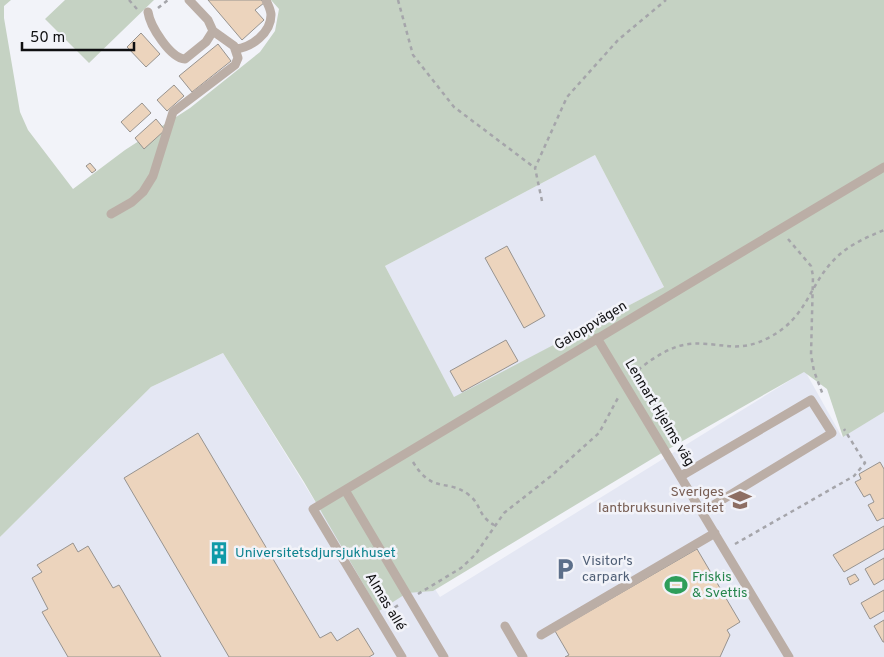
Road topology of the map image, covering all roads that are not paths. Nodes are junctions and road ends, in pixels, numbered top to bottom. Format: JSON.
{"nodes":[{"id":1,"x":189,"y":0,"type":"edge"},
{"id":2,"x":266,"y":0,"type":"edge"},
{"id":3,"x":148,"y":12,"type":"dead end"},
{"id":4,"x":214,"y":31,"type":"junction"},
{"id":5,"x":235,"y":48,"type":"junction"},
{"id":6,"x":884,"y":167,"type":"edge"},
{"id":7,"x":111,"y":214,"type":"dead end"},
{"id":8,"x":598,"y":338,"type":"junction"},
{"id":9,"x":681,"y":476,"type":"junction"},
{"id":10,"x":345,"y":490,"type":"junction"},
{"id":11,"x":313,"y":509,"type":"joint"},
{"id":12,"x":702,"y":512,"type":"junction"},
{"id":13,"x":715,"y":533,"type":"junction"},
{"id":14,"x":505,"y":626,"type":"dead end"},
{"id":15,"x":541,"y":635,"type":"dead end"},
{"id":16,"x":402,"y":657,"type":"edge"},
{"id":17,"x":444,"y":657,"type":"edge"},
{"id":18,"x":523,"y":657,"type":"edge"},
{"id":19,"x":790,"y":657,"type":"edge"}],
"edges":[{"from":1,"to":4,"type":"lane"},
{"from":2,"to":5,"type":"lane"},
{"from":3,"to":4,"type":"lane"},
{"from":4,"to":5,"type":"lane"},
{"from":5,"to":7,"type":"lane"},
{"from":6,"to":8,"type":"lane","name":"Galoppvägen"},
{"from":8,"to":9,"type":"lane","name":"Lennart Hjelms väg"},
{"from":8,"to":10,"type":"lane","name":"Galoppvägen"},
{"from":9,"to":12,"type":"lane","name":"Lennart Hjelms väg"},
{"from":9,"to":12,"type":"lane"},
{"from":10,"to":11,"type":"lane","name":"Galoppvägen"},
{"from":10,"to":17,"type":"lane"},
{"from":11,"to":16,"type":"lane","name":"Almas allé"},
{"from":12,"to":13,"type":"lane","name":"Lennart Hjelms väg"},
{"from":13,"to":15,"type":"lane"},
{"from":13,"to":19,"type":"lane","name":"Lennart Hjelms väg"},
{"from":14,"to":18,"type":"lane"}]}
